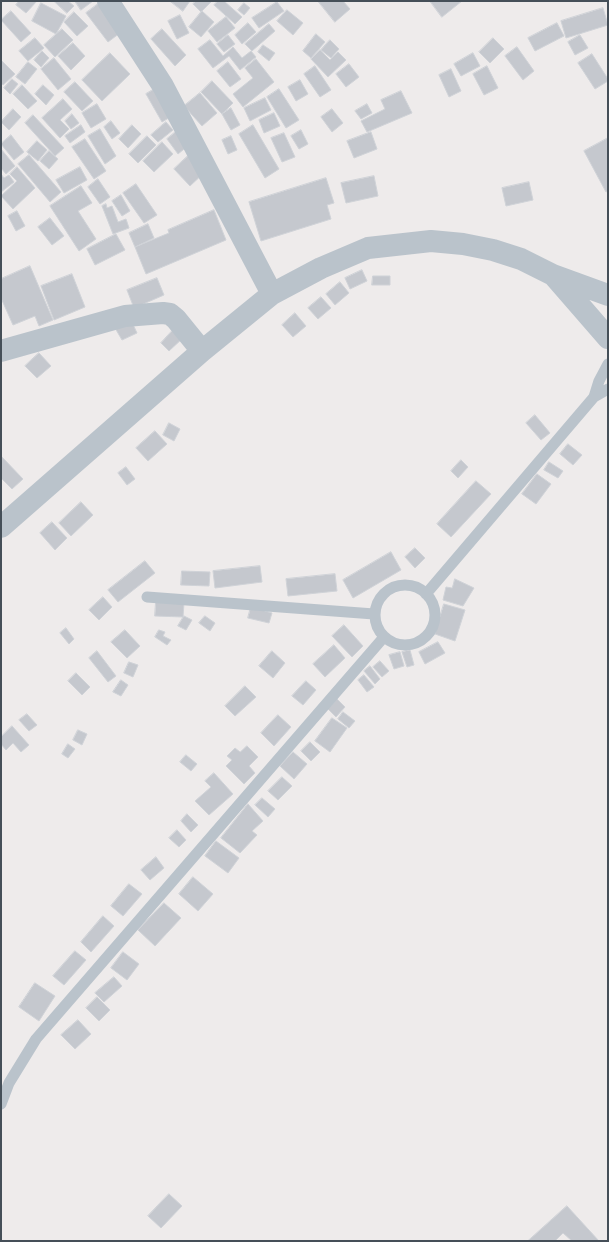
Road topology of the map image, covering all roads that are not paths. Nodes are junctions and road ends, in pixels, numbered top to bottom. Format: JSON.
{"nodes":[{"id":1,"x":108,"y":1,"type":"edge"},
{"id":2,"x":553,"y":275,"type":"junction"},
{"id":3,"x":272,"y":294,"type":"junction"},
{"id":4,"x":608,"y":295,"type":"edge"},
{"id":5,"x":608,"y":338,"type":"edge"},
{"id":6,"x":3,"y":345,"type":"edge"},
{"id":7,"x":202,"y":351,"type":"junction"},
{"id":8,"x":608,"y":364,"type":"edge"},
{"id":9,"x":608,"y":389,"type":"edge"},
{"id":10,"x":594,"y":397,"type":"junction"},
{"id":11,"x":1,"y":526,"type":"edge"},
{"id":12,"x":426,"y":594,"type":"junction"},
{"id":13,"x":147,"y":597,"type":"dead end"},
{"id":14,"x":374,"y":614,"type":"junction"},
{"id":15,"x":384,"y":638,"type":"junction"},
{"id":16,"x":1,"y":1104,"type":"edge"}],
"edges":[{"from":1,"to":3,"type":"street"},
{"from":2,"to":3,"type":"street"},
{"from":2,"to":4,"type":"street"},
{"from":2,"to":5,"type":"street"},
{"from":3,"to":7,"type":"street"},
{"from":6,"to":7,"type":"street"},
{"from":7,"to":11,"type":"street"},
{"from":8,"to":10,"type":"lane"},
{"from":9,"to":10,"type":"lane"},
{"from":10,"to":12,"type":"lane"},
{"from":12,"to":14,"type":"lane"},
{"from":12,"to":15,"type":"lane"},
{"from":13,"to":14,"type":"lane"},
{"from":14,"to":15,"type":"lane"},
{"from":15,"to":16,"type":"lane"}]}
